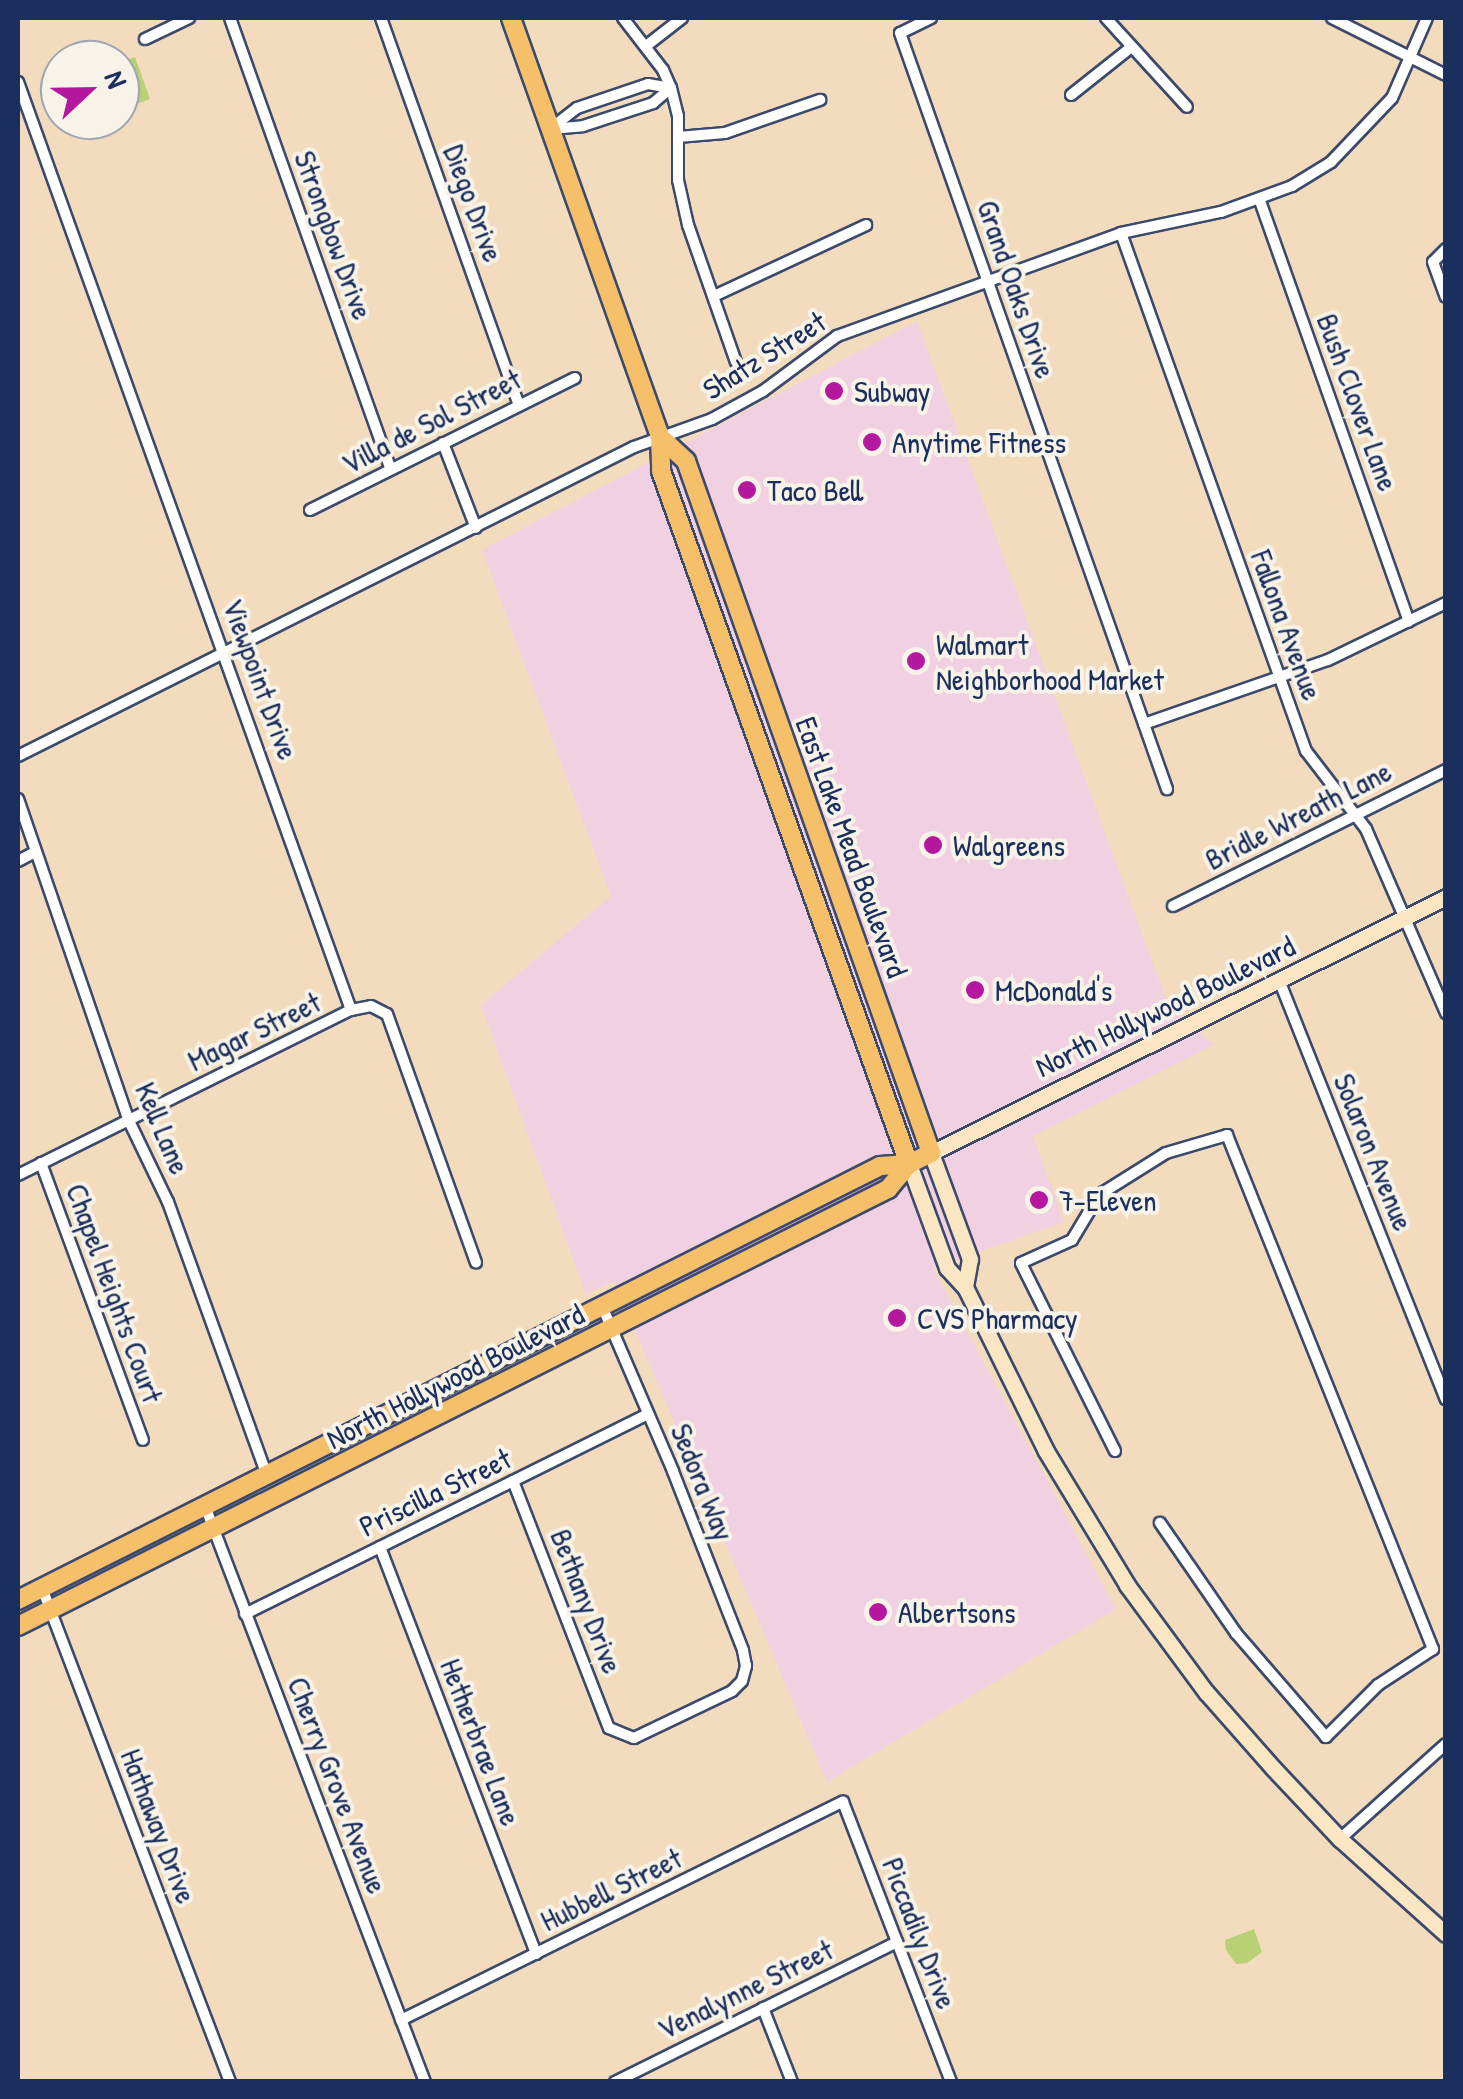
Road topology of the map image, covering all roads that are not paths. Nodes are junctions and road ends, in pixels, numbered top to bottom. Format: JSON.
{"nodes":[{"id":1,"x":189,"y":18,"type":"edge"},
{"id":2,"x":230,"y":18,"type":"edge"},
{"id":3,"x":381,"y":18,"type":"edge"},
{"id":4,"x":511,"y":18,"type":"edge"},
{"id":5,"x":623,"y":18,"type":"edge"},
{"id":6,"x":682,"y":18,"type":"edge"},
{"id":7,"x":931,"y":18,"type":"edge"},
{"id":8,"x":1106,"y":18,"type":"edge"},
{"id":9,"x":1332,"y":18,"type":"edge"},
{"id":10,"x":1427,"y":18,"type":"edge"},
{"id":11,"x":145,"y":39,"type":"dead end"},
{"id":12,"x":646,"y":46,"type":"junction"},
{"id":13,"x":1130,"y":48,"type":"junction"},
{"id":14,"x":1412,"y":57,"type":"junction"},
{"id":15,"x":1446,"y":75,"type":"edge"},
{"id":16,"x":18,"y":82,"type":"edge"},
{"id":17,"x":671,"y":88,"type":"junction"},
{"id":18,"x":1071,"y":96,"type":"dead end"},
{"id":19,"x":820,"y":100,"type":"dead end"},
{"id":20,"x":1187,"y":107,"type":"dead end"},
{"id":21,"x":550,"y":129,"type":"junction"},
{"id":22,"x":678,"y":137,"type":"junction"},
{"id":23,"x":1260,"y":200,"type":"junction"},
{"id":24,"x":866,"y":225,"type":"dead end"},
{"id":25,"x":1121,"y":233,"type":"junction"},
{"id":26,"x":1446,"y":250,"type":"edge"},
{"id":27,"x":988,"y":281,"type":"junction"},
{"id":28,"x":714,"y":296,"type":"junction"},
{"id":29,"x":1446,"y":297,"type":"edge"},
{"id":30,"x":736,"y":362,"type":"dead end"},
{"id":31,"x":575,"y":378,"type":"dead end"},
{"id":32,"x":519,"y":405,"type":"junction"},
{"id":33,"x":660,"y":437,"type":"junction"},
{"id":34,"x":443,"y":442,"type":"junction"},
{"id":35,"x":391,"y":470,"type":"junction"},
{"id":36,"x":310,"y":510,"type":"dead end"},
{"id":37,"x":476,"y":528,"type":"junction"},
{"id":38,"x":1446,"y":603,"type":"edge"},
{"id":39,"x":1409,"y":621,"type":"junction"},
{"id":40,"x":226,"y":652,"type":"junction"},
{"id":41,"x":1279,"y":679,"type":"junction"},
{"id":42,"x":749,"y":717,"type":"junction"},
{"id":43,"x":1144,"y":724,"type":"junction"},
{"id":44,"x":18,"y":756,"type":"edge"},
{"id":45,"x":793,"y":761,"type":"junction"},
{"id":46,"x":1446,"y":770,"type":"edge"},
{"id":47,"x":1167,"y":788,"type":"dead end"},
{"id":48,"x":18,"y":800,"type":"edge"},
{"id":49,"x":1356,"y":814,"type":"junction"},
{"id":50,"x":794,"y":842,"type":"junction"},
{"id":51,"x":35,"y":852,"type":"junction"},
{"id":52,"x":18,"y":861,"type":"edge"},
{"id":53,"x":1446,"y":897,"type":"edge"},
{"id":54,"x":1173,"y":906,"type":"dead end"},
{"id":55,"x":1407,"y":916,"type":"junction"},
{"id":56,"x":854,"y":934,"type":"junction"},
{"id":57,"x":1278,"y":980,"type":"junction"},
{"id":58,"x":352,"y":1010,"type":"junction"},
{"id":59,"x":1446,"y":1014,"type":"edge"},
{"id":60,"x":129,"y":1121,"type":"junction"},
{"id":61,"x":931,"y":1153,"type":"junction"},
{"id":62,"x":41,"y":1163,"type":"junction"},
{"id":63,"x":909,"y":1164,"type":"junction"},
{"id":64,"x":18,"y":1175,"type":"edge"},
{"id":65,"x":736,"y":1238,"type":"junction"},
{"id":66,"x":747,"y":1260,"type":"junction"},
{"id":67,"x":476,"y":1263,"type":"dead end"},
{"id":68,"x":966,"y":1287,"type":"junction"},
{"id":69,"x":602,"y":1306,"type":"junction"},
{"id":70,"x":611,"y":1328,"type":"junction"},
{"id":71,"x":1446,"y":1399,"type":"edge"},
{"id":72,"x":648,"y":1414,"type":"junction"},
{"id":73,"x":143,"y":1440,"type":"dead end"},
{"id":74,"x":1115,"y":1452,"type":"dead end"},
{"id":75,"x":267,"y":1475,"type":"junction"},
{"id":76,"x":514,"y":1481,"type":"junction"},
{"id":77,"x":205,"y":1506,"type":"junction"},
{"id":78,"x":1160,"y":1523,"type":"dead end"},
{"id":79,"x":213,"y":1528,"type":"junction"},
{"id":80,"x":380,"y":1547,"type":"junction"},
{"id":81,"x":42,"y":1588,"type":"junction"},
{"id":82,"x":18,"y":1600,"type":"edge"},
{"id":83,"x":51,"y":1610,"type":"junction"},
{"id":84,"x":245,"y":1614,"type":"junction"},
{"id":85,"x":18,"y":1626,"type":"edge"},
{"id":86,"x":620,"y":1734,"type":"joint"},
{"id":87,"x":1446,"y":1744,"type":"edge"},
{"id":88,"x":843,"y":1802,"type":"joint"},
{"id":89,"x":1340,"y":1839,"type":"junction"},
{"id":90,"x":1446,"y":1934,"type":"edge"},
{"id":91,"x":897,"y":1942,"type":"junction"},
{"id":92,"x":536,"y":1954,"type":"junction"},
{"id":93,"x":763,"y":2008,"type":"junction"},
{"id":94,"x":402,"y":2020,"type":"junction"},
{"id":95,"x":230,"y":2082,"type":"edge"},
{"id":96,"x":425,"y":2082,"type":"edge"},
{"id":97,"x":614,"y":2082,"type":"edge"},
{"id":98,"x":792,"y":2082,"type":"edge"},
{"id":99,"x":952,"y":2082,"type":"edge"}],
"edges":[{"from":1,"to":11,"type":"street"},
{"from":2,"to":35,"type":"street","name":"Strongbow Drive"},
{"from":3,"to":32,"type":"street","name":"Diego Drive"},
{"from":4,"to":21,"type":"main road","name":"East Lake Mead Boulevard"},
{"from":5,"to":12,"type":"street"},
{"from":6,"to":12,"type":"street"},
{"from":7,"to":27,"type":"street","name":"Grand Oaks Drive"},
{"from":8,"to":13,"type":"street"},
{"from":9,"to":14,"type":"street"},
{"from":10,"to":14,"type":"street","name":"Shatz Street"},
{"from":12,"to":17,"type":"street"},
{"from":13,"to":18,"type":"street"},
{"from":13,"to":20,"type":"street"},
{"from":14,"to":15,"type":"street"},
{"from":14,"to":23,"type":"street","name":"Shatz Street"},
{"from":16,"to":40,"type":"street","name":"Viewpoint Drive"},
{"from":17,"to":21,"type":"street"},
{"from":17,"to":21,"type":"street"},
{"from":17,"to":22,"type":"street"},
{"from":19,"to":22,"type":"street"},
{"from":21,"to":33,"type":"main road","name":"East Lake Mead Boulevard"},
{"from":22,"to":28,"type":"street"},
{"from":23,"to":25,"type":"street","name":"Shatz Street"},
{"from":23,"to":39,"type":"street","name":"Bush Clover Lane"},
{"from":24,"to":28,"type":"street"},
{"from":25,"to":27,"type":"street","name":"Shatz Street"},
{"from":25,"to":41,"type":"street","name":"Fallona Avenue"},
{"from":26,"to":29,"type":"street"},
{"from":27,"to":33,"type":"street","name":"Shatz Street"},
{"from":27,"to":43,"type":"street","name":"Grand Oaks Drive"},
{"from":28,"to":30,"type":"street"},
{"from":31,"to":32,"type":"street","name":"Villa de Sol Street"},
{"from":32,"to":34,"type":"street","name":"Villa de Sol Street"},
{"from":33,"to":37,"type":"street","name":"Shatz Street"},
{"from":33,"to":42,"type":"main road","name":"East Lake Mead Boulevard"},
{"from":33,"to":45,"type":"main road","name":"East Lake Mead Boulevard"},
{"from":34,"to":35,"type":"street","name":"Villa de Sol Street"},
{"from":34,"to":37,"type":"street"},
{"from":35,"to":36,"type":"street","name":"Villa de Sol Street"},
{"from":37,"to":40,"type":"street","name":"Shatz Street"},
{"from":38,"to":39,"type":"street"},
{"from":39,"to":41,"type":"street"},
{"from":40,"to":44,"type":"street","name":"Shatz Street"},
{"from":40,"to":58,"type":"street","name":"Viewpoint Drive"},
{"from":41,"to":43,"type":"street"},
{"from":41,"to":49,"type":"street","name":"Fallona Avenue"},
{"from":42,"to":45,"type":"main road"},
{"from":42,"to":50,"type":"main road","name":"East Lake Mead Boulevard"},
{"from":43,"to":47,"type":"street","name":"Grand Oaks Drive"},
{"from":45,"to":56,"type":"main road","name":"East Lake Mead Boulevard"},
{"from":46,"to":49,"type":"street","name":"Bridle Wreath Lane"},
{"from":48,"to":51,"type":"street","name":"Kell Lane"},
{"from":49,"to":54,"type":"street","name":"Bridle Wreath Lane"},
{"from":49,"to":55,"type":"street","name":"Fallona Avenue"},
{"from":50,"to":56,"type":"main road"},
{"from":50,"to":63,"type":"main road","name":"East Lake Mead Boulevard"},
{"from":51,"to":52,"type":"street"},
{"from":51,"to":60,"type":"street","name":"Kell Lane"},
{"from":53,"to":55,"type":"main road","name":"North Hollywood Boulevard"},
{"from":55,"to":57,"type":"main road","name":"North Hollywood Boulevard"},
{"from":55,"to":59,"type":"street","name":"Fallona Avenue"},
{"from":56,"to":61,"type":"main road","name":"East Lake Mead Boulevard"},
{"from":57,"to":61,"type":"main road","name":"North Hollywood Boulevard"},
{"from":57,"to":71,"type":"street","name":"Solaron Avenue"},
{"from":58,"to":60,"type":"street","name":"Magar Street"},
{"from":58,"to":67,"type":"street"},
{"from":60,"to":62,"type":"street","name":"Magar Street"},
{"from":60,"to":75,"type":"street","name":"Kell Lane"},
{"from":61,"to":63,"type":"main road","name":"North Hollywood Boulevard"},
{"from":61,"to":68,"type":"main road","name":"East Lake Mead Boulevard"},
{"from":62,"to":64,"type":"street","name":"Magar Street"},
{"from":62,"to":73,"type":"street","name":"Chapel Heights Court"},
{"from":63,"to":65,"type":"main road","name":"North Hollywood Boulevard"},
{"from":63,"to":66,"type":"main road","name":"North Hollywood Boulevard"},
{"from":63,"to":68,"type":"main road","name":"East Lake Mead Boulevard"},
{"from":65,"to":66,"type":"main road"},
{"from":65,"to":69,"type":"main road","name":"North Hollywood Boulevard"},
{"from":66,"to":70,"type":"main road","name":"North Hollywood Boulevard"},
{"from":68,"to":89,"type":"main road","name":"East Lake Mead Boulevard"},
{"from":69,"to":70,"type":"street","name":"Sedora Way"},
{"from":69,"to":75,"type":"main road","name":"North Hollywood Boulevard"},
{"from":70,"to":72,"type":"street","name":"Sedora Way"},
{"from":70,"to":79,"type":"main road","name":"North Hollywood Boulevard"},
{"from":72,"to":76,"type":"street","name":"Priscilla Street"},
{"from":72,"to":86,"type":"street","name":"Sedora Way"},
{"from":74,"to":78,"type":"street"},
{"from":75,"to":77,"type":"main road","name":"North Hollywood Boulevard"},
{"from":76,"to":80,"type":"street","name":"Priscilla Street"},
{"from":76,"to":86,"type":"street","name":"Bethany Drive"},
{"from":77,"to":79,"type":"street","name":"Cherry Grove Avenue"},
{"from":77,"to":81,"type":"main road","name":"North Hollywood Boulevard"},
{"from":79,"to":83,"type":"main road","name":"North Hollywood Boulevard"},
{"from":79,"to":84,"type":"street","name":"Cherry Grove Avenue"},
{"from":80,"to":84,"type":"street","name":"Priscilla Street"},
{"from":80,"to":92,"type":"street","name":"Hetherbrae Lane"},
{"from":81,"to":82,"type":"main road","name":"North Hollywood Boulevard"},
{"from":81,"to":83,"type":"street","name":"Hathaway Drive"},
{"from":83,"to":85,"type":"main road","name":"North Hollywood Boulevard"},
{"from":83,"to":95,"type":"street","name":"Hathaway Drive"},
{"from":84,"to":94,"type":"street","name":"Cherry Grove Avenue"},
{"from":87,"to":89,"type":"street"},
{"from":88,"to":91,"type":"street","name":"Piccadily Drive"},
{"from":88,"to":92,"type":"street","name":"Hubbell Street"},
{"from":89,"to":90,"type":"main road","name":"East Lake Mead Boulevard"},
{"from":91,"to":93,"type":"street","name":"Venalynne Street"},
{"from":91,"to":99,"type":"street","name":"Piccadily Drive"},
{"from":92,"to":94,"type":"street","name":"Hubbell Street"},
{"from":93,"to":97,"type":"street","name":"Venalynne Street"},
{"from":93,"to":98,"type":"street"},
{"from":94,"to":96,"type":"street","name":"Cherry Grove Avenue"}]}
